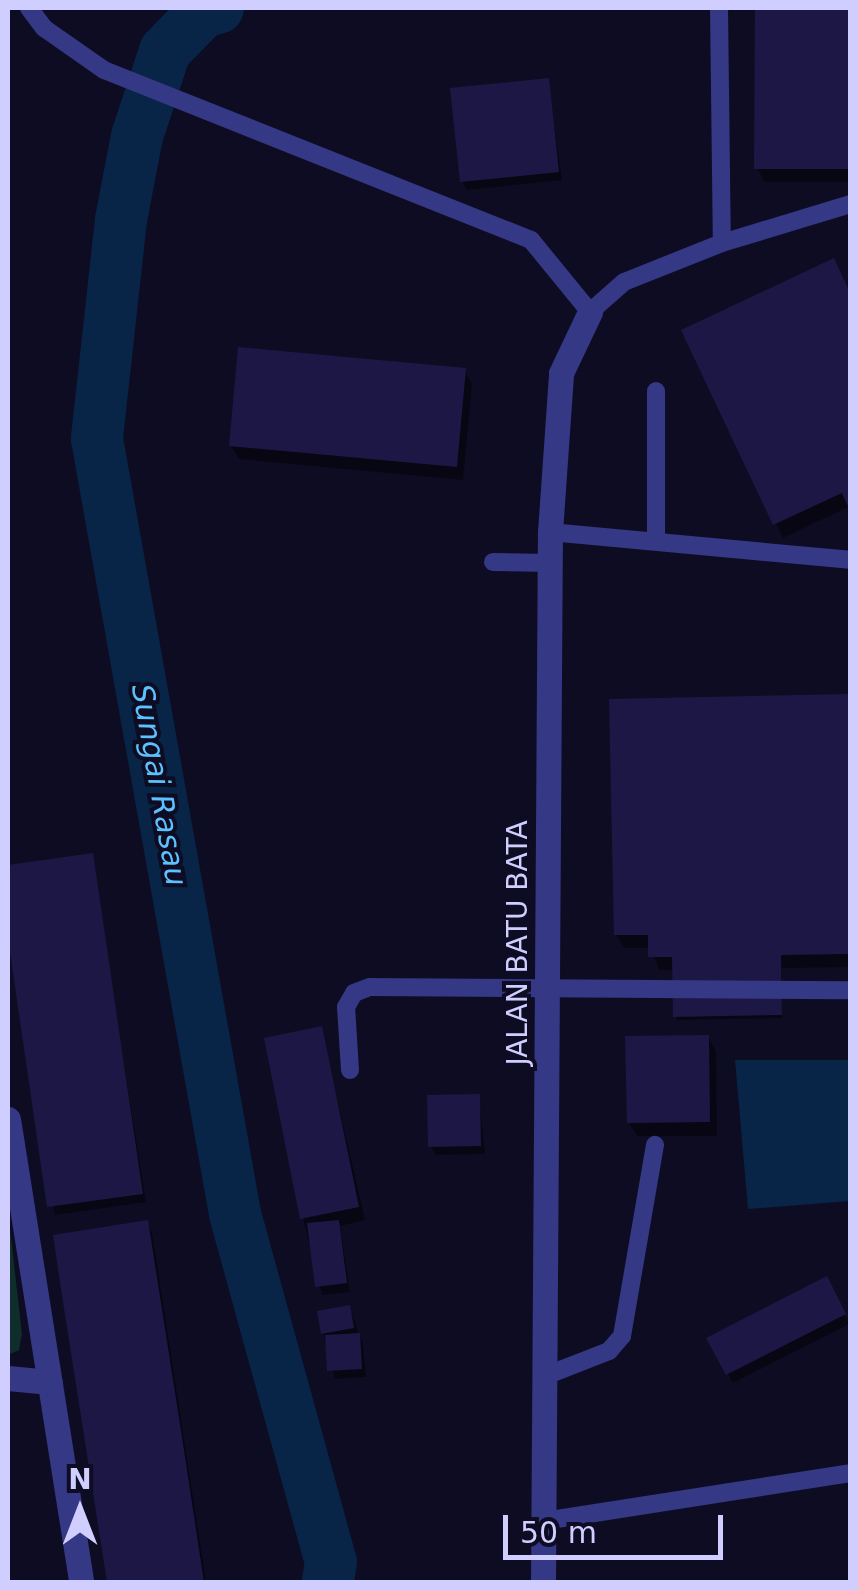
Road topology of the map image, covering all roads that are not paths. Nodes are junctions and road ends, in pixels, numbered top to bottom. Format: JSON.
{"nodes":[{"id":1,"x":29,"y":8,"type":"edge"},
{"id":2,"x":718,"y":8,"type":"edge"},
{"id":3,"x":850,"y":204,"type":"edge"},
{"id":4,"x":722,"y":243,"type":"junction"},
{"id":5,"x":590,"y":312,"type":"junction"},
{"id":6,"x":656,"y":391,"type":"dead end"},
{"id":7,"x":550,"y":532,"type":"junction"},
{"id":8,"x":656,"y":540,"type":"junction"},
{"id":9,"x":850,"y":560,"type":"edge"},
{"id":10,"x":493,"y":562,"type":"dead end"},
{"id":11,"x":550,"y":563,"type":"junction"},
{"id":12,"x":548,"y":990,"type":"junction"},
{"id":13,"x":850,"y":990,"type":"edge"},
{"id":14,"x":350,"y":1070,"type":"dead end"},
{"id":15,"x":8,"y":1118,"type":"edge"},
{"id":16,"x":655,"y":1145,"type":"dead end"},
{"id":17,"x":545,"y":1376,"type":"junction"},
{"id":18,"x":8,"y":1378,"type":"edge"},
{"id":19,"x":50,"y":1382,"type":"junction"},
{"id":20,"x":850,"y":1473,"type":"edge"},
{"id":21,"x":544,"y":1521,"type":"junction"},
{"id":22,"x":81,"y":1582,"type":"edge"},
{"id":23,"x":544,"y":1582,"type":"edge"}],
"edges":[{"from":1,"to":5,"type":"lane"},
{"from":2,"to":4,"type":"lane"},
{"from":3,"to":4,"type":"lane"},
{"from":4,"to":5,"type":"lane"},
{"from":5,"to":7,"type":"street","name":"JALAN BATU BATA"},
{"from":6,"to":8,"type":"lane"},
{"from":7,"to":8,"type":"lane"},
{"from":7,"to":11,"type":"street","name":"JALAN BATU BATA"},
{"from":8,"to":9,"type":"lane"},
{"from":10,"to":11,"type":"lane"},
{"from":11,"to":12,"type":"street","name":"JALAN BATU BATA"},
{"from":12,"to":13,"type":"lane"},
{"from":12,"to":14,"type":"lane"},
{"from":12,"to":17,"type":"street","name":"JALAN BATU BATA"},
{"from":15,"to":19,"type":"street"},
{"from":16,"to":17,"type":"lane"},
{"from":17,"to":21,"type":"street","name":"JALAN BATU BATA"},
{"from":18,"to":19,"type":"street"},
{"from":19,"to":22,"type":"street"},
{"from":20,"to":21,"type":"lane"},
{"from":21,"to":23,"type":"street","name":"JALAN BATU BATA"}]}
